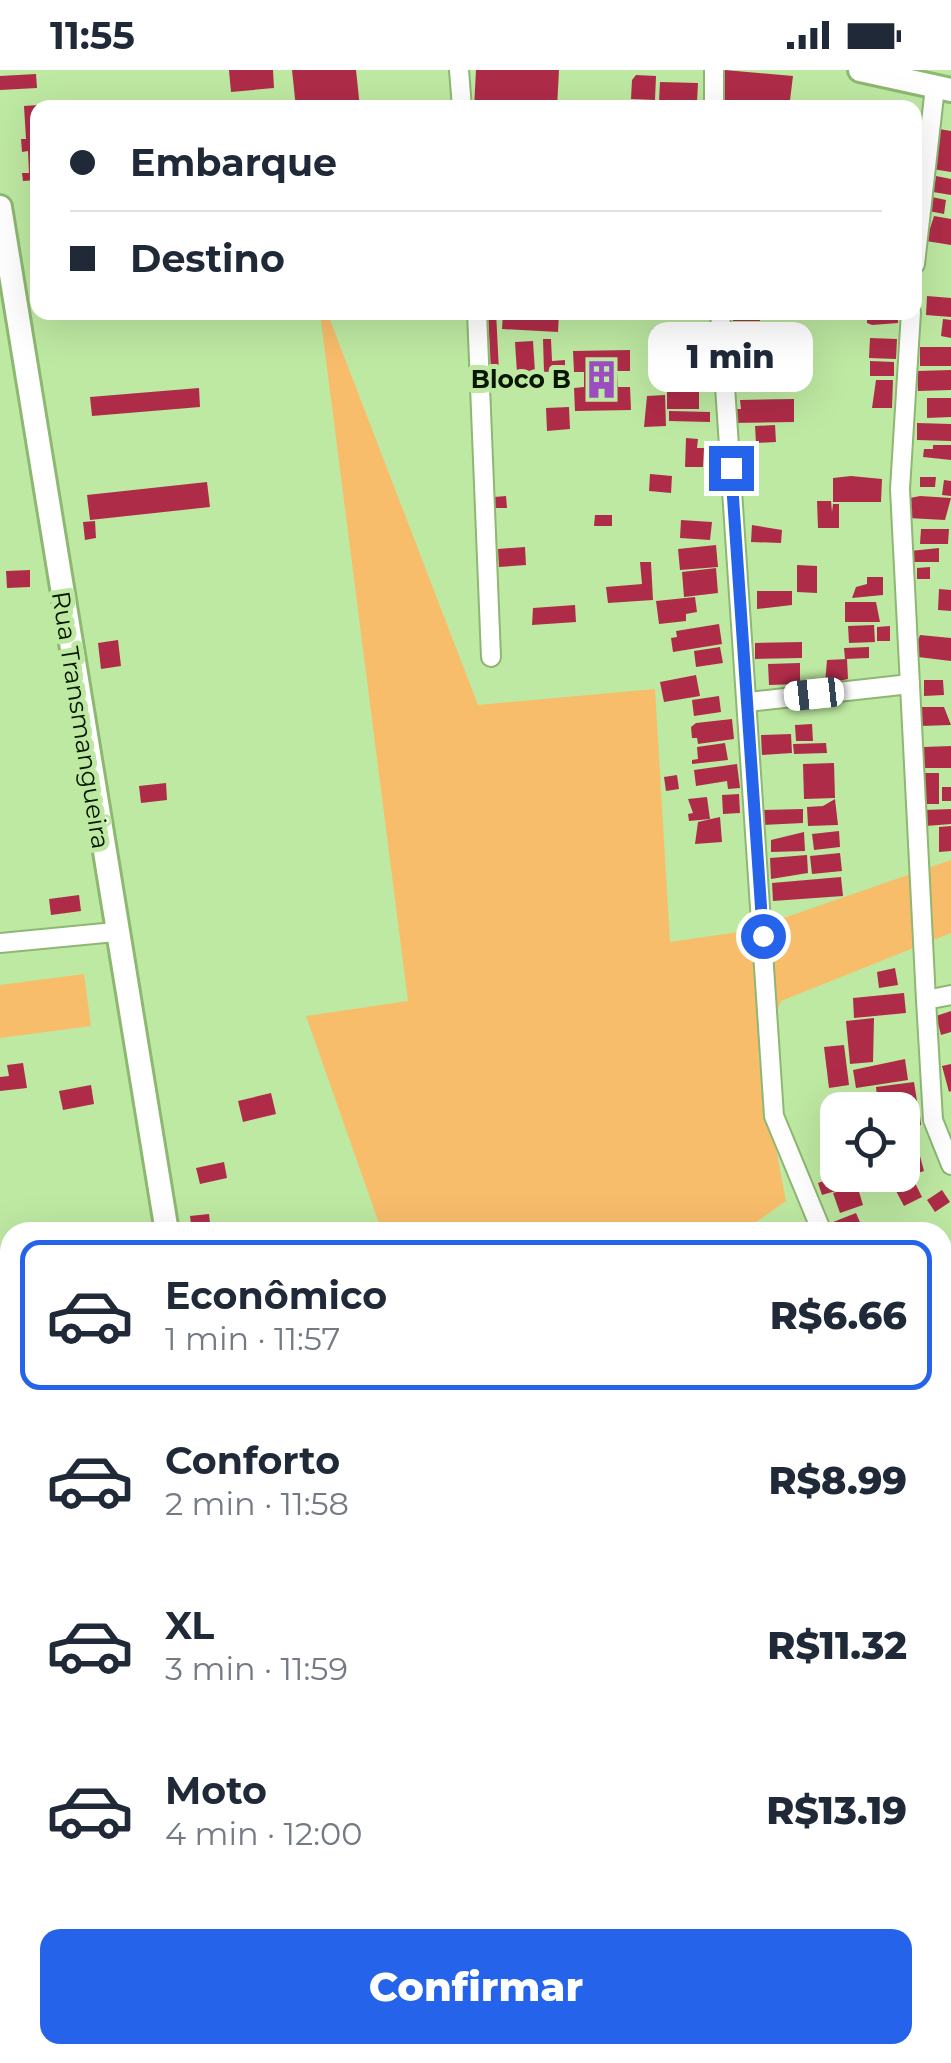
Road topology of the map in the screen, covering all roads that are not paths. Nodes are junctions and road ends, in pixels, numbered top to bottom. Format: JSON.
{"nodes":[{"id":1,"x":459,"y":70,"type":"edge"},
{"id":2,"x":714,"y":70,"type":"edge"},
{"id":3,"x":860,"y":70,"type":"edge"},
{"id":4,"x":943,"y":88,"type":"edge"},
{"id":5,"x":461,"y":100,"type":"edge"},
{"id":6,"x":714,"y":100,"type":"edge"},
{"id":7,"x":0,"y":208,"type":"edge"},
{"id":8,"x":922,"y":220,"type":"edge"},
{"id":9,"x":476,"y":320,"type":"edge"},
{"id":10,"x":721,"y":320,"type":"edge"},
{"id":11,"x":911,"y":320,"type":"edge"},
{"id":12,"x":490,"y":656,"type":"dead end"},
{"id":13,"x":910,"y":684,"type":"junction"},
{"id":14,"x":748,"y":702,"type":"junction"},
{"id":15,"x":115,"y":932,"type":"junction"},
{"id":16,"x":0,"y":943,"type":"edge"},
{"id":17,"x":951,"y":995,"type":"edge"},
{"id":18,"x":926,"y":1000,"type":"junction"},
{"id":19,"x":951,"y":1165,"type":"edge"},
{"id":20,"x":165,"y":1222,"type":"edge"},
{"id":21,"x":818,"y":1222,"type":"edge"}],
"edges":[{"from":1,"to":5,"type":"street"},
{"from":2,"to":6,"type":"street"},
{"from":3,"to":4,"type":"street"},
{"from":4,"to":8,"type":"street"},
{"from":7,"to":15,"type":"street","name":"Rua Transmangueira"},
{"from":9,"to":12,"type":"street"},
{"from":10,"to":14,"type":"street"},
{"from":11,"to":13,"type":"street"},
{"from":13,"to":14,"type":"street"},
{"from":13,"to":18,"type":"street"},
{"from":14,"to":21,"type":"street"},
{"from":15,"to":16,"type":"street"},
{"from":15,"to":20,"type":"street","name":"Rua Transmangueira"},
{"from":17,"to":18,"type":"street"},
{"from":18,"to":19,"type":"street"}]}
